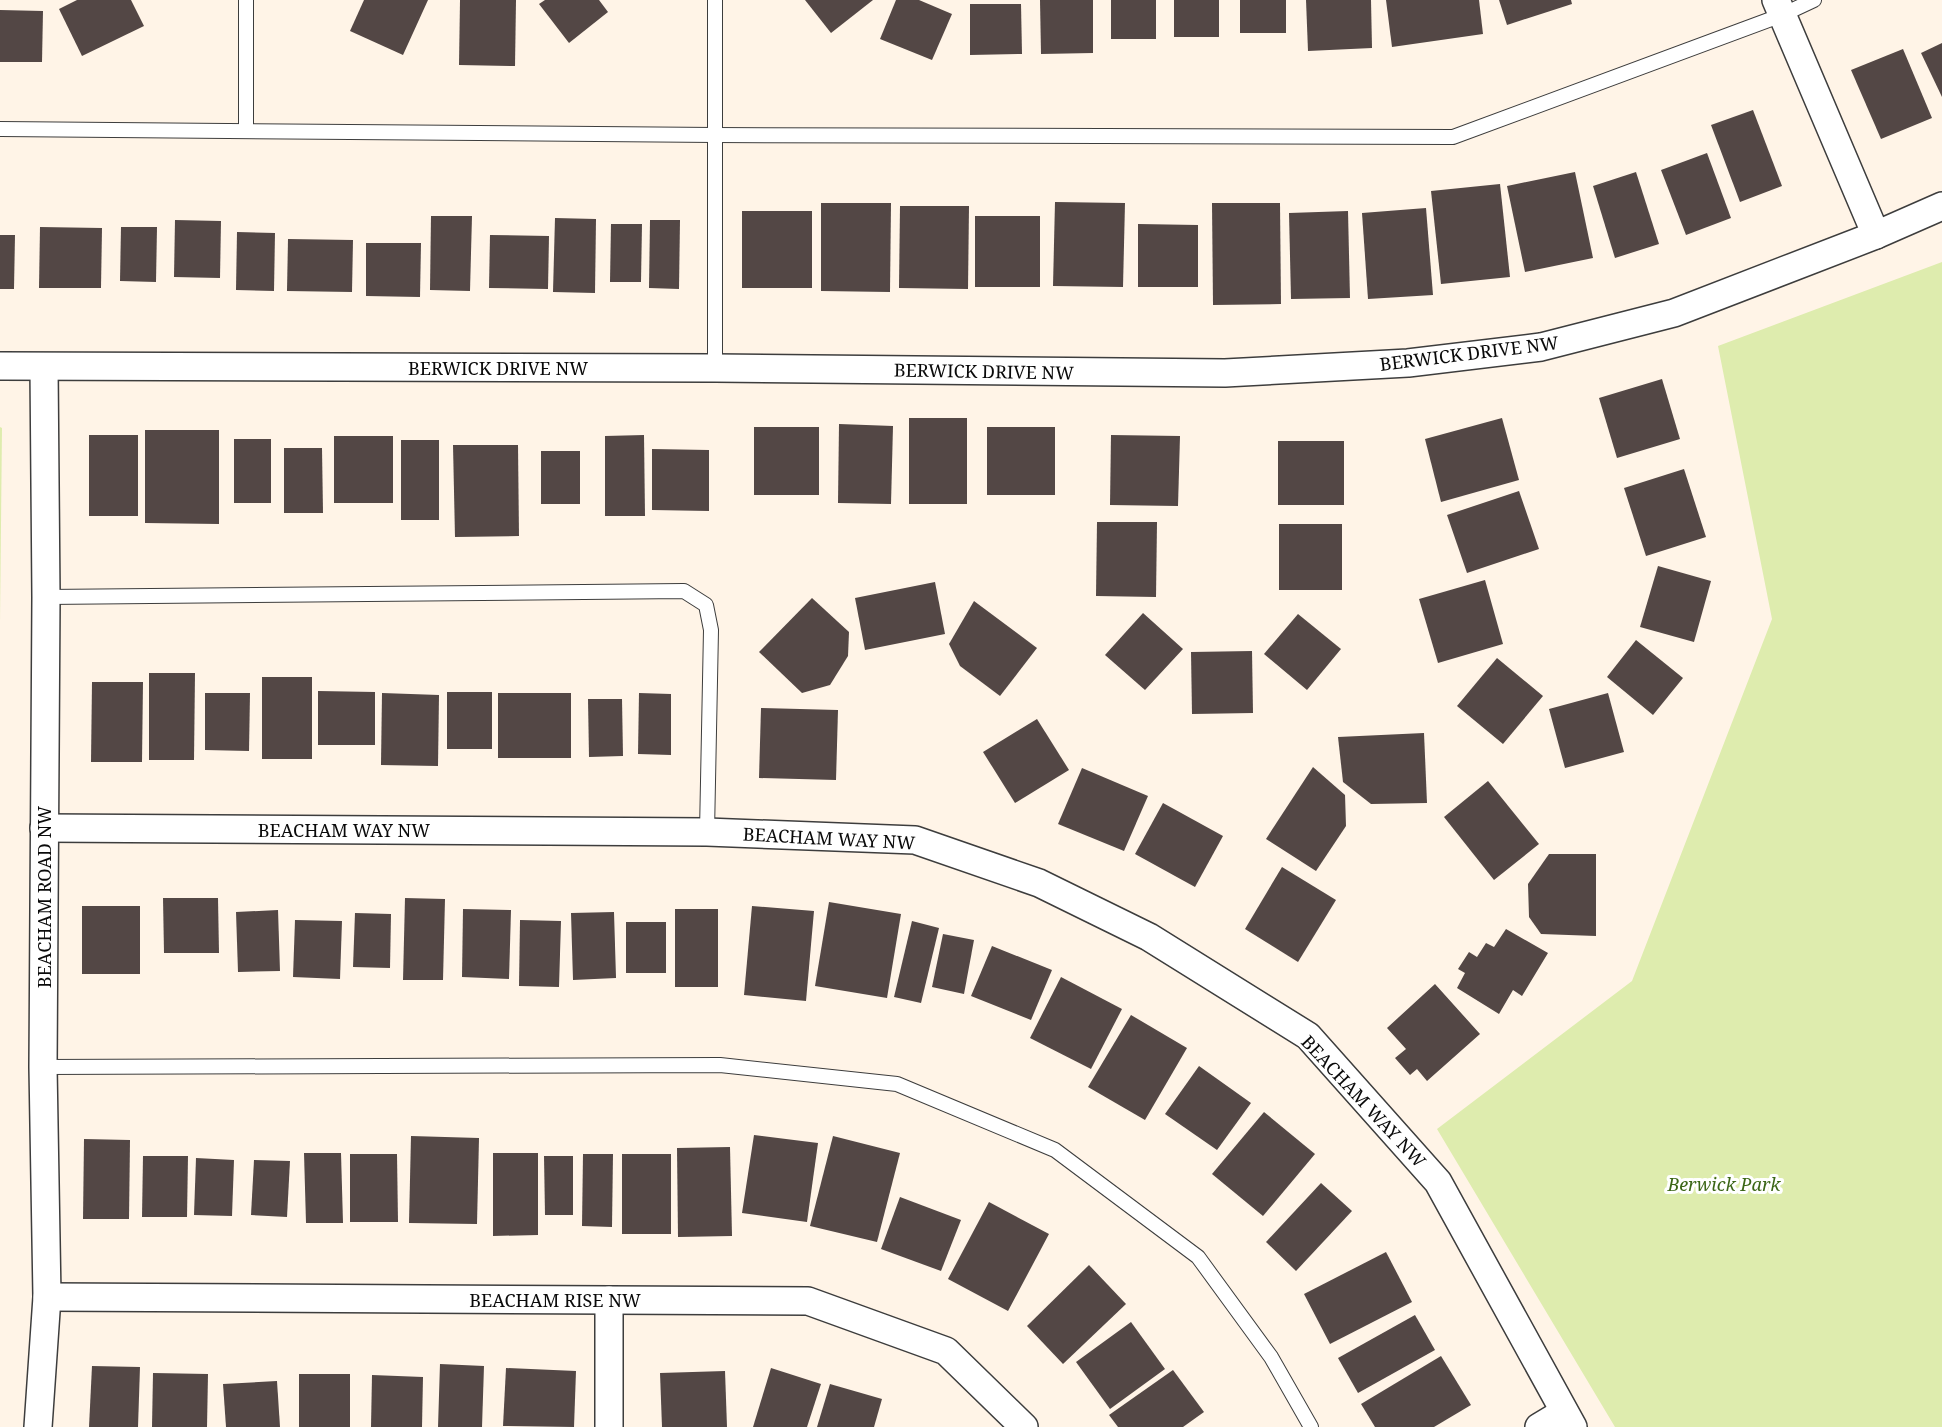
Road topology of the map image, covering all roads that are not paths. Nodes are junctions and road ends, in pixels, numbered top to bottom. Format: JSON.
{"nodes":[{"id":1,"x":246,"y":0,"type":"edge"},
{"id":2,"x":715,"y":0,"type":"edge"},
{"id":3,"x":1814,"y":0,"type":"edge"},
{"id":4,"x":1779,"y":7,"type":"edge"},
{"id":5,"x":0,"y":129,"type":"edge"},
{"id":6,"x":246,"y":130,"type":"junction"},
{"id":7,"x":716,"y":135,"type":"junction"},
{"id":8,"x":1942,"y":206,"type":"edge"},
{"id":9,"x":1876,"y":235,"type":"junction"},
{"id":10,"x":0,"y":366,"type":"edge"},
{"id":11,"x":44,"y":366,"type":"junction"},
{"id":12,"x":716,"y":368,"type":"junction"},
{"id":13,"x":46,"y":597,"type":"junction"},
{"id":14,"x":44,"y":828,"type":"junction"},
{"id":15,"x":707,"y":832,"type":"junction"},
{"id":16,"x":43,"y":1067,"type":"junction"},
{"id":17,"x":47,"y":1297,"type":"junction"},
{"id":18,"x":609,"y":1300,"type":"junction"},
{"id":19,"x":1569,"y":1419,"type":"edge"},
{"id":20,"x":38,"y":1427,"type":"edge"},
{"id":21,"x":609,"y":1427,"type":"edge"},
{"id":22,"x":1024,"y":1427,"type":"edge"},
{"id":23,"x":1311,"y":1427,"type":"edge"},
{"id":24,"x":1539,"y":1427,"type":"edge"}],
"edges":[{"from":1,"to":6,"type":"lane"},
{"from":2,"to":7,"type":"lane"},
{"from":3,"to":4,"type":"lane"},
{"from":4,"to":7,"type":"lane"},
{"from":4,"to":9,"type":"street"},
{"from":5,"to":6,"type":"lane"},
{"from":6,"to":7,"type":"lane"},
{"from":7,"to":12,"type":"lane"},
{"from":8,"to":9,"type":"street","name":"BERWICK DRIVE NW"},
{"from":9,"to":12,"type":"street","name":"BERWICK DRIVE NW"},
{"from":10,"to":11,"type":"street","name":"BERWICK DRIVE NW"},
{"from":11,"to":12,"type":"street","name":"BERWICK DRIVE NW"},
{"from":11,"to":13,"type":"street","name":"BEACHAM ROAD NW"},
{"from":13,"to":14,"type":"street","name":"BEACHAM ROAD NW"},
{"from":13,"to":15,"type":"lane"},
{"from":14,"to":15,"type":"street","name":"BEACHAM WAY NW"},
{"from":14,"to":16,"type":"street","name":"BEACHAM ROAD NW"},
{"from":15,"to":19,"type":"street","name":"BEACHAM WAY NW"},
{"from":16,"to":17,"type":"street","name":"BEACHAM ROAD NW"},
{"from":16,"to":23,"type":"lane"},
{"from":17,"to":18,"type":"street","name":"BEACHAM RISE NW"},
{"from":17,"to":20,"type":"street","name":"BEACHAM ROAD NW"},
{"from":18,"to":21,"type":"street"},
{"from":18,"to":22,"type":"street","name":"BEACHAM RISE NW"},
{"from":19,"to":24,"type":"street"}]}
